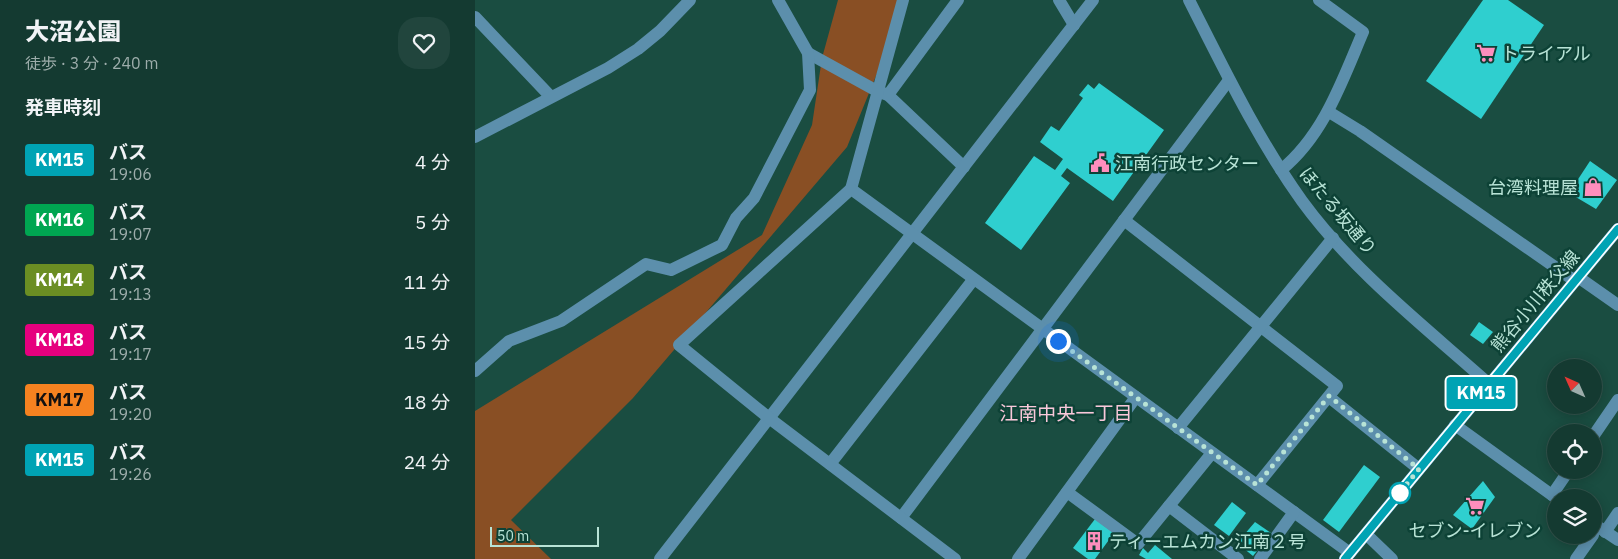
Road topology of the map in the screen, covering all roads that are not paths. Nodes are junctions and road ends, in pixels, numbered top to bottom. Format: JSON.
{"nodes":[{"id":1,"x":690,"y":0,"type":"edge"},
{"id":2,"x":778,"y":0,"type":"edge"},
{"id":3,"x":903,"y":0,"type":"edge"},
{"id":4,"x":958,"y":0,"type":"edge"},
{"id":5,"x":1059,"y":0,"type":"edge"},
{"id":6,"x":1093,"y":0,"type":"edge"},
{"id":7,"x":1189,"y":0,"type":"edge"},
{"id":8,"x":1319,"y":0,"type":"edge"},
{"id":9,"x":475,"y":17,"type":"edge"},
{"id":10,"x":1073,"y":25,"type":"junction"},
{"id":11,"x":808,"y":54,"type":"junction"},
{"id":12,"x":1229,"y":80,"type":"junction"},
{"id":13,"x":883,"y":93,"type":"junction"},
{"id":14,"x":551,"y":97,"type":"junction"},
{"id":15,"x":1329,"y":112,"type":"junction"},
{"id":16,"x":475,"y":136,"type":"edge"},
{"id":17,"x":963,"y":167,"type":"junction"},
{"id":18,"x":1281,"y":170,"type":"junction"},
{"id":19,"x":851,"y":189,"type":"junction"},
{"id":20,"x":1125,"y":220,"type":"junction"},
{"id":21,"x":1617,"y":233,"type":"edge"},
{"id":22,"x":911,"y":234,"type":"junction"},
{"id":23,"x":1333,"y":238,"type":"junction"},
{"id":24,"x":1577,"y":279,"type":"junction"},
{"id":25,"x":973,"y":280,"type":"junction"},
{"id":26,"x":1618,"y":305,"type":"edge"},
{"id":27,"x":1261,"y":327,"type":"junction"},
{"id":28,"x":1042,"y":329,"type":"junction"},
{"id":29,"x":475,"y":371,"type":"edge"},
{"id":30,"x":1488,"y":384,"type":"junction"},
{"id":31,"x":1329,"y":396,"type":"junction"},
{"id":32,"x":1135,"y":397,"type":"junction"},
{"id":33,"x":1618,"y":400,"type":"edge"},
{"id":34,"x":769,"y":418,"type":"junction"},
{"id":35,"x":1602,"y":424,"type":"edge"},
{"id":36,"x":1455,"y":425,"type":"junction"},
{"id":37,"x":1178,"y":428,"type":"junction"},
{"id":38,"x":1212,"y":453,"type":"junction"},
{"id":39,"x":830,"y":464,"type":"junction"},
{"id":40,"x":1419,"y":469,"type":"junction"},
{"id":41,"x":1257,"y":485,"type":"junction"},
{"id":42,"x":1547,"y":491,"type":"edge"},
{"id":43,"x":1067,"y":492,"type":"junction"},
{"id":44,"x":1169,"y":506,"type":"junction"},
{"id":45,"x":1294,"y":512,"type":"junction"},
{"id":46,"x":1618,"y":513,"type":"edge"},
{"id":47,"x":901,"y":518,"type":"junction"},
{"id":48,"x":1602,"y":526,"type":"edge"},
{"id":49,"x":1602,"y":532,"type":"edge"},
{"id":50,"x":1366,"y":534,"type":"junction"},
{"id":51,"x":1618,"y":540,"type":"edge"},
{"id":52,"x":1587,"y":544,"type":"edge"},
{"id":53,"x":1347,"y":556,"type":"edge"},
{"id":54,"x":1023,"y":557,"type":"edge"},
{"id":55,"x":660,"y":559,"type":"edge"},
{"id":56,"x":955,"y":559,"type":"edge"},
{"id":57,"x":1238,"y":559,"type":"edge"},
{"id":58,"x":1260,"y":559,"type":"edge"},
{"id":59,"x":1392,"y":559,"type":"edge"},
{"id":60,"x":1576,"y":559,"type":"edge"}],
"edges":[{"from":1,"to":14,"type":"street"},
{"from":2,"to":11,"type":"street"},
{"from":3,"to":13,"type":"street"},
{"from":4,"to":13,"type":"street"},
{"from":5,"to":10,"type":"street"},
{"from":6,"to":10,"type":"street"},
{"from":7,"to":12,"type":"street","name":"ほたる坂通り"},
{"from":8,"to":15,"type":"street"},
{"from":9,"to":14,"type":"street"},
{"from":10,"to":17,"type":"street"},
{"from":11,"to":13,"type":"street"},
{"from":11,"to":29,"type":"street"},
{"from":12,"to":18,"type":"street","name":"ほたる坂通り"},
{"from":12,"to":20,"type":"street"},
{"from":13,"to":17,"type":"street"},
{"from":13,"to":19,"type":"street"},
{"from":14,"to":16,"type":"street"},
{"from":15,"to":18,"type":"street"},
{"from":15,"to":24,"type":"street"},
{"from":17,"to":22,"type":"street"},
{"from":18,"to":23,"type":"street","name":"ほたる坂通り"},
{"from":19,"to":22,"type":"street"},
{"from":19,"to":34,"type":"street"},
{"from":20,"to":27,"type":"street"},
{"from":20,"to":28,"type":"street"},
{"from":21,"to":24,"type":"main road","name":"熊谷小川秩父線"},
{"from":22,"to":25,"type":"street"},
{"from":22,"to":34,"type":"street"},
{"from":23,"to":27,"type":"street"},
{"from":23,"to":30,"type":"street","name":"ほたる坂通り"},
{"from":24,"to":26,"type":"street"},
{"from":24,"to":30,"type":"main road","name":"熊谷小川秩父線"},
{"from":25,"to":28,"type":"street"},
{"from":25,"to":39,"type":"street"},
{"from":27,"to":31,"type":"street"},
{"from":27,"to":37,"type":"street"},
{"from":28,"to":32,"type":"street"},
{"from":28,"to":47,"type":"street"},
{"from":30,"to":36,"type":"main road","name":"熊谷小川秩父線"},
{"from":31,"to":40,"type":"street"},
{"from":31,"to":41,"type":"street"},
{"from":32,"to":37,"type":"street"},
{"from":32,"to":43,"type":"street"},
{"from":33,"to":35,"type":"street"},
{"from":34,"to":39,"type":"street"},
{"from":34,"to":55,"type":"street"},
{"from":36,"to":40,"type":"main road","name":"熊谷小川秩父線"},
{"from":36,"to":42,"type":"street"},
{"from":37,"to":38,"type":"street"},
{"from":38,"to":41,"type":"street"},
{"from":38,"to":44,"type":"street"},
{"from":39,"to":47,"type":"street"},
{"from":40,"to":50,"type":"main road","name":"熊谷小川秩父線"},
{"from":41,"to":45,"type":"street"},
{"from":43,"to":44,"type":"street"},
{"from":43,"to":54,"type":"street"},
{"from":44,"to":57,"type":"street"},
{"from":45,"to":53,"type":"street"},
{"from":45,"to":58,"type":"street"},
{"from":46,"to":48,"type":"street"},
{"from":47,"to":56,"type":"street"},
{"from":49,"to":51,"type":"street"},
{"from":50,"to":53,"type":"main road","name":"熊谷小川秩父線"},
{"from":50,"to":59,"type":"street"},
{"from":52,"to":60,"type":"street"}]}
